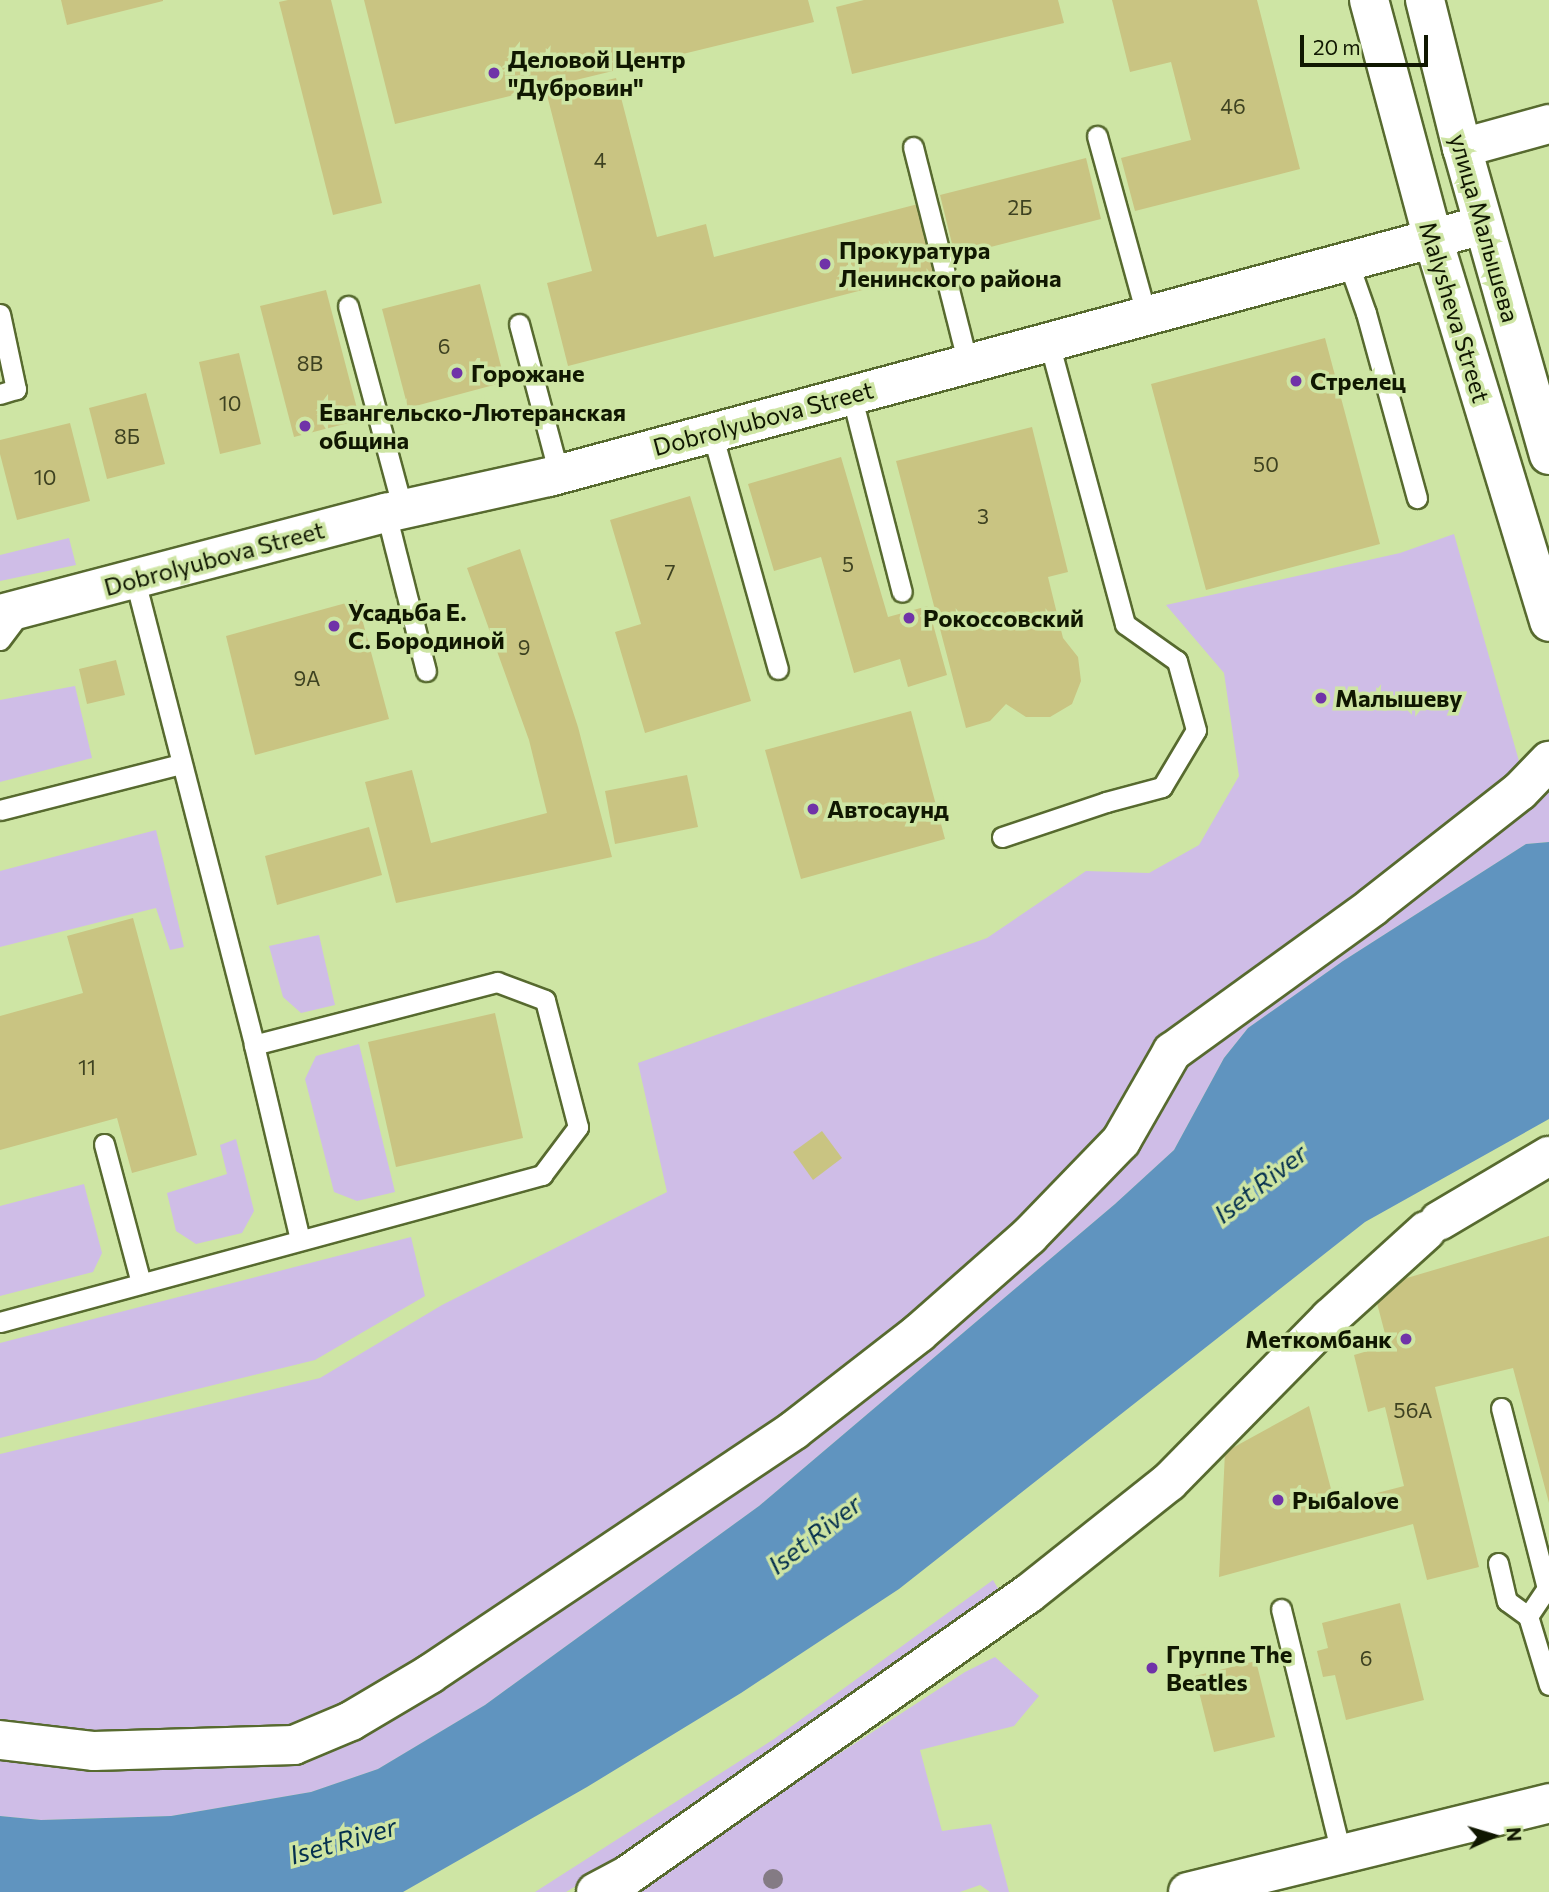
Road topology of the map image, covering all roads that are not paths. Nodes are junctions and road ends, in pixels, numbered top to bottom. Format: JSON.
{"nodes":[{"id":1,"x":1369,"y":0,"type":"edge"},
{"id":2,"x":1425,"y":0,"type":"edge"},
{"id":3,"x":1549,"y":124,"type":"edge"},
{"id":4,"x":1097,"y":136,"type":"dead end"},
{"id":5,"x":913,"y":147,"type":"dead end"},
{"id":6,"x":1462,"y":148,"type":"junction"},
{"id":7,"x":1483,"y":225,"type":"junction"},
{"id":8,"x":1433,"y":239,"type":"junction"},
{"id":9,"x":1348,"y":262,"type":"junction"},
{"id":10,"x":348,"y":306,"type":"dead end"},
{"id":11,"x":0,"y":314,"type":"edge"},
{"id":12,"x":1147,"y":317,"type":"junction"},
{"id":13,"x":519,"y":324,"type":"dead end"},
{"id":14,"x":1049,"y":343,"type":"junction"},
{"id":15,"x":968,"y":364,"type":"junction"},
{"id":16,"x":0,"y":394,"type":"edge"},
{"id":17,"x":851,"y":394,"type":"junction"},
{"id":18,"x":712,"y":433,"type":"junction"},
{"id":19,"x":1549,"y":455,"type":"edge"},
{"id":20,"x":559,"y":474,"type":"junction"},
{"id":21,"x":1417,"y":498,"type":"dead end"},
{"id":22,"x":394,"y":512,"type":"junction"},
{"id":23,"x":135,"y":580,"type":"junction"},
{"id":24,"x":902,"y":592,"type":"dead end"},
{"id":25,"x":12,"y":611,"type":"edge"},
{"id":26,"x":1549,"y":622,"type":"edge"},
{"id":27,"x":0,"y":640,"type":"edge"},
{"id":28,"x":778,"y":669,"type":"dead end"},
{"id":29,"x":426,"y":671,"type":"dead end"},
{"id":30,"x":1549,"y":761,"type":"edge"},
{"id":31,"x":181,"y":764,"type":"junction"},
{"id":32,"x":0,"y":810,"type":"edge"},
{"id":33,"x":1002,"y":837,"type":"dead end"},
{"id":34,"x":254,"y":1045,"type":"junction"},
{"id":35,"x":104,"y":1144,"type":"dead end"},
{"id":36,"x":1549,"y":1156,"type":"edge"},
{"id":37,"x":300,"y":1240,"type":"junction"},
{"id":38,"x":141,"y":1283,"type":"junction"},
{"id":39,"x":0,"y":1322,"type":"edge"},
{"id":40,"x":1501,"y":1408,"type":"dead end"},
{"id":41,"x":1498,"y":1563,"type":"dead end"},
{"id":42,"x":1281,"y":1609,"type":"dead end"},
{"id":43,"x":1528,"y":1616,"type":"junction"},
{"id":44,"x":1549,"y":1685,"type":"edge"},
{"id":45,"x":0,"y":1740,"type":"edge"},
{"id":46,"x":1549,"y":1803,"type":"edge"},
{"id":47,"x":1341,"y":1854,"type":"junction"},
{"id":48,"x":1275,"y":1882,"type":"edge"},
{"id":49,"x":596,"y":1892,"type":"edge"},
{"id":50,"x":1188,"y":1892,"type":"edge"}],
"edges":[{"from":1,"to":8,"type":"street","name":"Malysheva Street"},
{"from":2,"to":6,"type":"street","name":"улица Малышева"},
{"from":3,"to":6,"type":"street"},
{"from":4,"to":12,"type":"lane"},
{"from":5,"to":15,"type":"lane"},
{"from":6,"to":7,"type":"street","name":"улица Малышева"},
{"from":7,"to":8,"type":"street","name":"Dobrolyubova Street"},
{"from":7,"to":19,"type":"street","name":"улица Малышева"},
{"from":8,"to":9,"type":"street","name":"Dobrolyubova Street"},
{"from":8,"to":26,"type":"street","name":"Malysheva Street"},
{"from":9,"to":12,"type":"street","name":"Dobrolyubova Street"},
{"from":9,"to":21,"type":"lane"},
{"from":10,"to":22,"type":"lane"},
{"from":11,"to":16,"type":"lane"},
{"from":12,"to":14,"type":"street","name":"Dobrolyubova Street"},
{"from":13,"to":20,"type":"lane"},
{"from":14,"to":15,"type":"street","name":"Dobrolyubova Street"},
{"from":14,"to":33,"type":"lane"},
{"from":15,"to":17,"type":"street","name":"Dobrolyubova Street"},
{"from":17,"to":18,"type":"street","name":"Dobrolyubova Street"},
{"from":17,"to":24,"type":"lane"},
{"from":18,"to":20,"type":"street","name":"Dobrolyubova Street"},
{"from":18,"to":28,"type":"lane"},
{"from":20,"to":22,"type":"street","name":"Dobrolyubova Street"},
{"from":22,"to":23,"type":"street","name":"Dobrolyubova Street"},
{"from":22,"to":29,"type":"lane"},
{"from":23,"to":25,"type":"street","name":"Dobrolyubova Street"},
{"from":23,"to":31,"type":"lane"},
{"from":25,"to":27,"type":"lane"},
{"from":30,"to":45,"type":"street"},
{"from":31,"to":32,"type":"lane"},
{"from":31,"to":34,"type":"lane"},
{"from":34,"to":37,"type":"lane"},
{"from":34,"to":37,"type":"lane"},
{"from":35,"to":38,"type":"lane"},
{"from":36,"to":49,"type":"street"},
{"from":37,"to":38,"type":"lane"},
{"from":38,"to":39,"type":"lane"},
{"from":40,"to":43,"type":"lane"},
{"from":41,"to":43,"type":"lane"},
{"from":42,"to":47,"type":"lane"},
{"from":43,"to":44,"type":"lane"},
{"from":46,"to":47,"type":"street"},
{"from":47,"to":48,"type":"street"},
{"from":48,"to":50,"type":"street"}]}
